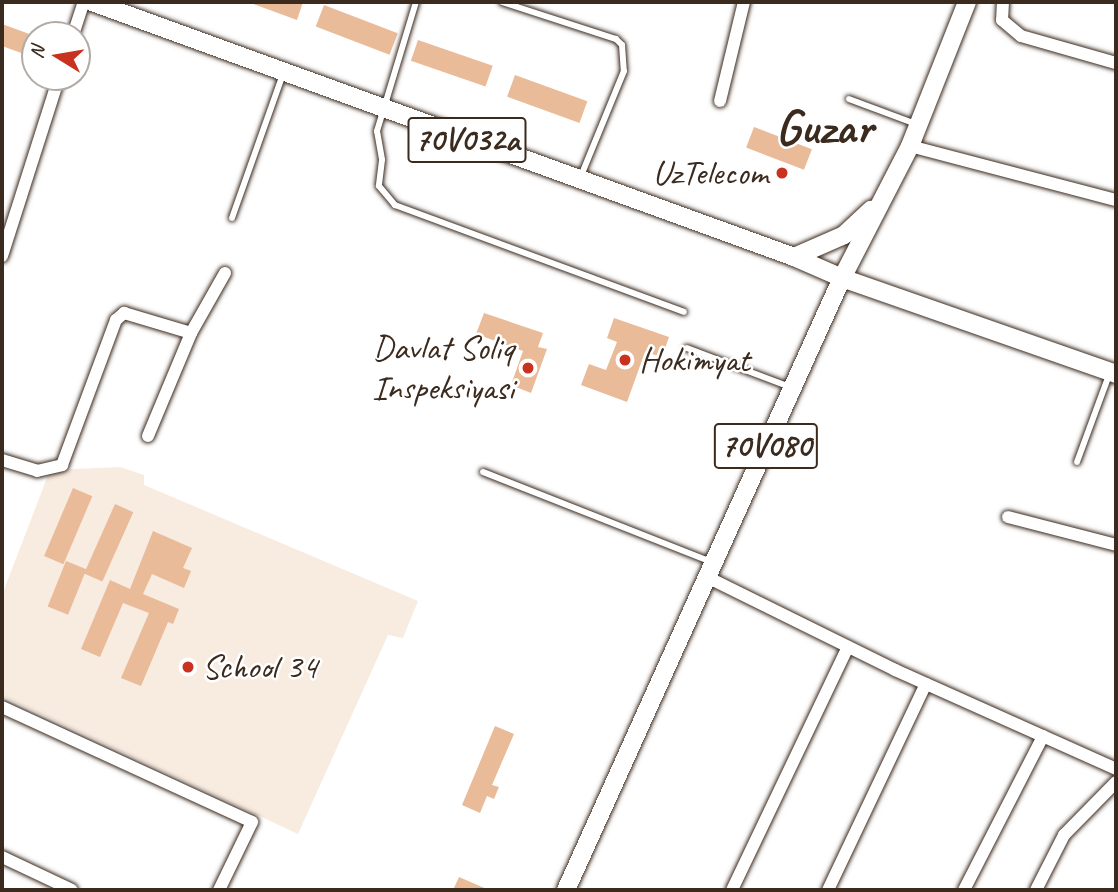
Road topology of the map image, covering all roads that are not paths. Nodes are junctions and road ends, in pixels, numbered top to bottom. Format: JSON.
{"nodes":[{"id":1,"x":84,"y":2,"type":"edge"},
{"id":2,"x":92,"y":2,"type":"edge"},
{"id":3,"x":416,"y":2,"type":"edge"},
{"id":4,"x":502,"y":2,"type":"edge"},
{"id":5,"x":744,"y":2,"type":"edge"},
{"id":6,"x":967,"y":2,"type":"edge"},
{"id":7,"x":1003,"y":2,"type":"edge"},
{"id":8,"x":78,"y":21,"type":"edge"},
{"id":9,"x":1116,"y":63,"type":"edge"},
{"id":10,"x":284,"y":72,"type":"junction"},
{"id":11,"x":55,"y":91,"type":"edge"},
{"id":12,"x":849,"y":99,"type":"dead end"},
{"id":13,"x":720,"y":101,"type":"dead end"},
{"id":14,"x":384,"y":109,"type":"junction"},
{"id":15,"x":918,"y":125,"type":"junction"},
{"id":16,"x":909,"y":146,"type":"junction"},
{"id":17,"x":579,"y":181,"type":"junction"},
{"id":18,"x":881,"y":201,"type":"junction"},
{"id":19,"x":1116,"y":201,"type":"edge"},
{"id":20,"x":232,"y":218,"type":"dead end"},
{"id":21,"x":2,"y":256,"type":"edge"},
{"id":22,"x":794,"y":257,"type":"junction"},
{"id":23,"x":225,"y":273,"type":"dead end"},
{"id":24,"x":842,"y":278,"type":"junction"},
{"id":25,"x":684,"y":312,"type":"dead end"},
{"id":26,"x":191,"y":333,"type":"junction"},
{"id":27,"x":687,"y":348,"type":"dead end"},
{"id":28,"x":1113,"y":373,"type":"edge"},
{"id":29,"x":792,"y":388,"type":"junction"},
{"id":30,"x":148,"y":436,"type":"dead end"},
{"id":31,"x":2,"y":460,"type":"edge"},
{"id":32,"x":1077,"y":462,"type":"dead end"},
{"id":33,"x":483,"y":472,"type":"dead end"},
{"id":34,"x":1008,"y":517,"type":"dead end"},
{"id":35,"x":1116,"y":545,"type":"edge"},
{"id":36,"x":710,"y":570,"type":"junction"},
{"id":37,"x":848,"y":647,"type":"junction"},
{"id":38,"x":926,"y":684,"type":"junction"},
{"id":39,"x":2,"y":708,"type":"edge"},
{"id":40,"x":1043,"y":736,"type":"junction"},
{"id":41,"x":1116,"y":769,"type":"edge"},
{"id":42,"x":1116,"y":782,"type":"edge"},
{"id":43,"x":2,"y":857,"type":"edge"},
{"id":44,"x":72,"y":890,"type":"edge"},
{"id":45,"x":219,"y":890,"type":"edge"},
{"id":46,"x":566,"y":890,"type":"edge"},
{"id":47,"x":732,"y":890,"type":"edge"},
{"id":48,"x":828,"y":890,"type":"edge"},
{"id":49,"x":964,"y":890,"type":"edge"},
{"id":50,"x":1036,"y":890,"type":"edge"}],
"edges":[{"from":1,"to":8,"type":"street"},
{"from":2,"to":10,"type":"main road","number":"70V032a"},
{"from":3,"to":14,"type":"lane"},
{"from":4,"to":17,"type":"lane"},
{"from":5,"to":13,"type":"street"},
{"from":6,"to":15,"type":"main road","number":"70V080"},
{"from":7,"to":9,"type":"street"},
{"from":10,"to":14,"type":"main road","number":"70V032a"},
{"from":10,"to":20,"type":"lane"},
{"from":11,"to":21,"type":"street"},
{"from":12,"to":15,"type":"lane"},
{"from":14,"to":17,"type":"main road","number":"70V032a"},
{"from":14,"to":25,"type":"lane"},
{"from":15,"to":16,"type":"main road","number":"70V080"},
{"from":16,"to":18,"type":"main road","number":"70V080"},
{"from":16,"to":19,"type":"street"},
{"from":17,"to":22,"type":"main road","number":"70V032a"},
{"from":18,"to":22,"type":"main road"},
{"from":18,"to":24,"type":"main road","number":"70V080"},
{"from":22,"to":24,"type":"main road","number":"70V032a"},
{"from":23,"to":26,"type":"street"},
{"from":24,"to":28,"type":"main road","number":"70V032a"},
{"from":24,"to":29,"type":"main road","number":"70V080"},
{"from":26,"to":30,"type":"street"},
{"from":26,"to":31,"type":"street"},
{"from":27,"to":29,"type":"lane"},
{"from":28,"to":32,"type":"lane"},
{"from":29,"to":36,"type":"main road","number":"70V080"},
{"from":33,"to":36,"type":"lane"},
{"from":34,"to":35,"type":"street"},
{"from":36,"to":37,"type":"street"},
{"from":36,"to":46,"type":"main road","number":"70V080"},
{"from":37,"to":38,"type":"street"},
{"from":37,"to":47,"type":"street"},
{"from":38,"to":40,"type":"street"},
{"from":38,"to":48,"type":"street"},
{"from":39,"to":45,"type":"street"},
{"from":40,"to":41,"type":"street"},
{"from":40,"to":49,"type":"street"},
{"from":42,"to":50,"type":"street"},
{"from":43,"to":44,"type":"street"}]}
